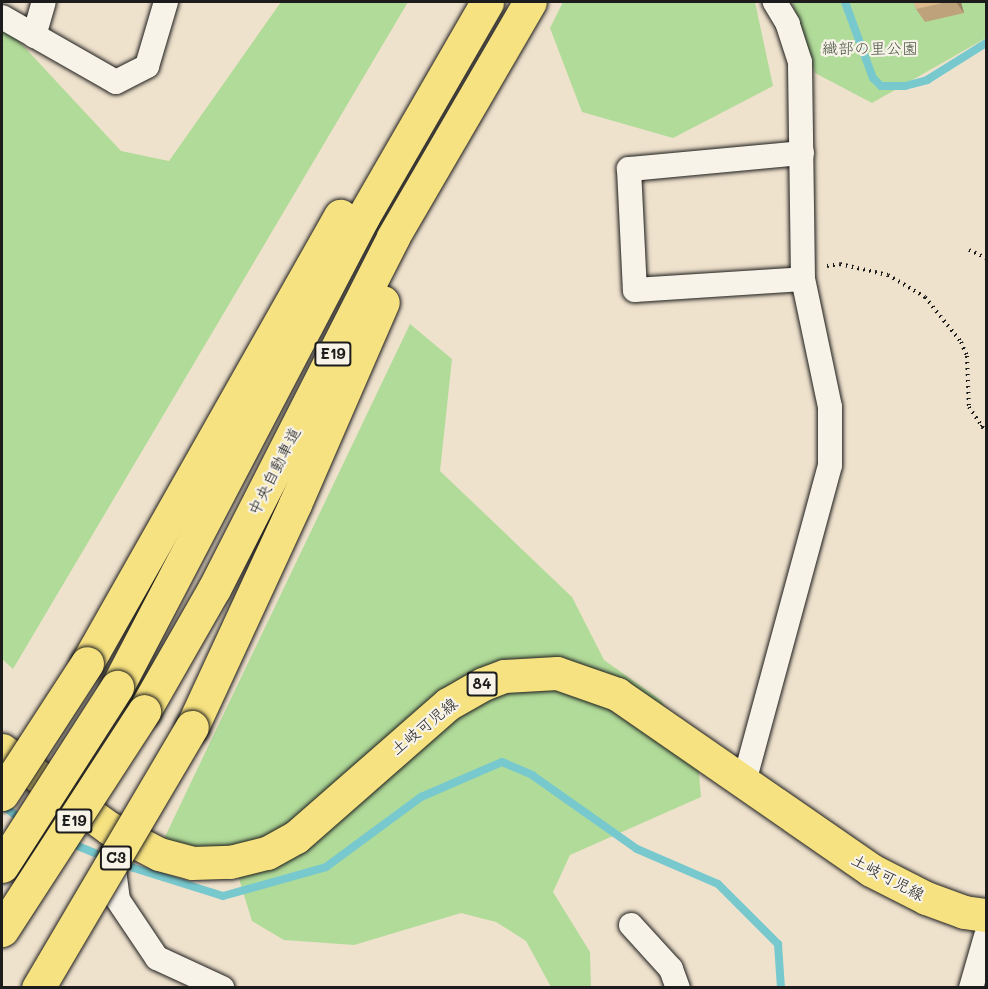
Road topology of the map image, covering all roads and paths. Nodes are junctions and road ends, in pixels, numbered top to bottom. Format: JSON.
{"nodes":[{"id":1,"x":44,"y":2,"type":"edge"},
{"id":2,"x":166,"y":2,"type":"edge"},
{"id":3,"x":485,"y":2,"type":"edge"},
{"id":4,"x":530,"y":2,"type":"edge"},
{"id":5,"x":775,"y":2,"type":"edge"},
{"id":6,"x":2,"y":17,"type":"edge"},
{"id":7,"x":34,"y":36,"type":"junction"},
{"id":8,"x":802,"y":153,"type":"junction"},
{"id":9,"x":969,"y":250,"type":"dead end"},
{"id":10,"x":987,"y":258,"type":"edge"},
{"id":11,"x":802,"y":274,"type":"junction"},
{"id":12,"x":987,"y":423,"type":"edge"},
{"id":13,"x":981,"y":428,"type":"junction"},
{"id":14,"x":987,"y":432,"type":"edge"},
{"id":15,"x":2,"y":750,"type":"edge"},
{"id":16,"x":744,"y":783,"type":"junction"},
{"id":17,"x":2,"y":794,"type":"edge"},
{"id":18,"x":109,"y":828,"type":"junction"},
{"id":19,"x":2,"y":866,"type":"edge"},
{"id":20,"x":987,"y":915,"type":"edge"},
{"id":21,"x":631,"y":925,"type":"dead end"},
{"id":22,"x":2,"y":930,"type":"edge"},
{"id":23,"x":987,"y":936,"type":"edge"},
{"id":24,"x":175,"y":978,"type":"edge"},
{"id":25,"x":38,"y":987,"type":"edge"},
{"id":26,"x":222,"y":987,"type":"edge"},
{"id":27,"x":678,"y":987,"type":"edge"},
{"id":28,"x":971,"y":987,"type":"edge"}],
"edges":[{"from":1,"to":7,"type":"street"},
{"from":2,"to":7,"type":"street"},
{"from":3,"to":17,"type":"main road","bridge":true},
{"from":3,"to":19,"type":"main road","number":"E19","bridge":true},
{"from":4,"to":22,"type":"main road","name":"中央自動車道","number":"E19","bridge":true},
{"from":4,"to":25,"type":"main road","number":"C3","bridge":true},
{"from":5,"to":8,"type":"street"},
{"from":6,"to":7,"type":"street"},
{"from":8,"to":11,"type":"street"},
{"from":8,"to":11,"type":"street"},
{"from":9,"to":10,"type":"path"},
{"from":11,"to":13,"type":"path"},
{"from":11,"to":16,"type":"street"},
{"from":12,"to":13,"type":"path"},
{"from":13,"to":14,"type":"path"},
{"from":15,"to":18,"type":"main road","name":"土岐可児線","number":"84"},
{"from":16,"to":18,"type":"main road","name":"土岐可児線","number":"84"},
{"from":16,"to":20,"type":"main road","name":"土岐可児線","number":"84"},
{"from":18,"to":24,"type":"street"},
{"from":21,"to":27,"type":"street"},
{"from":23,"to":28,"type":"street"},
{"from":24,"to":26,"type":"street"}]}
